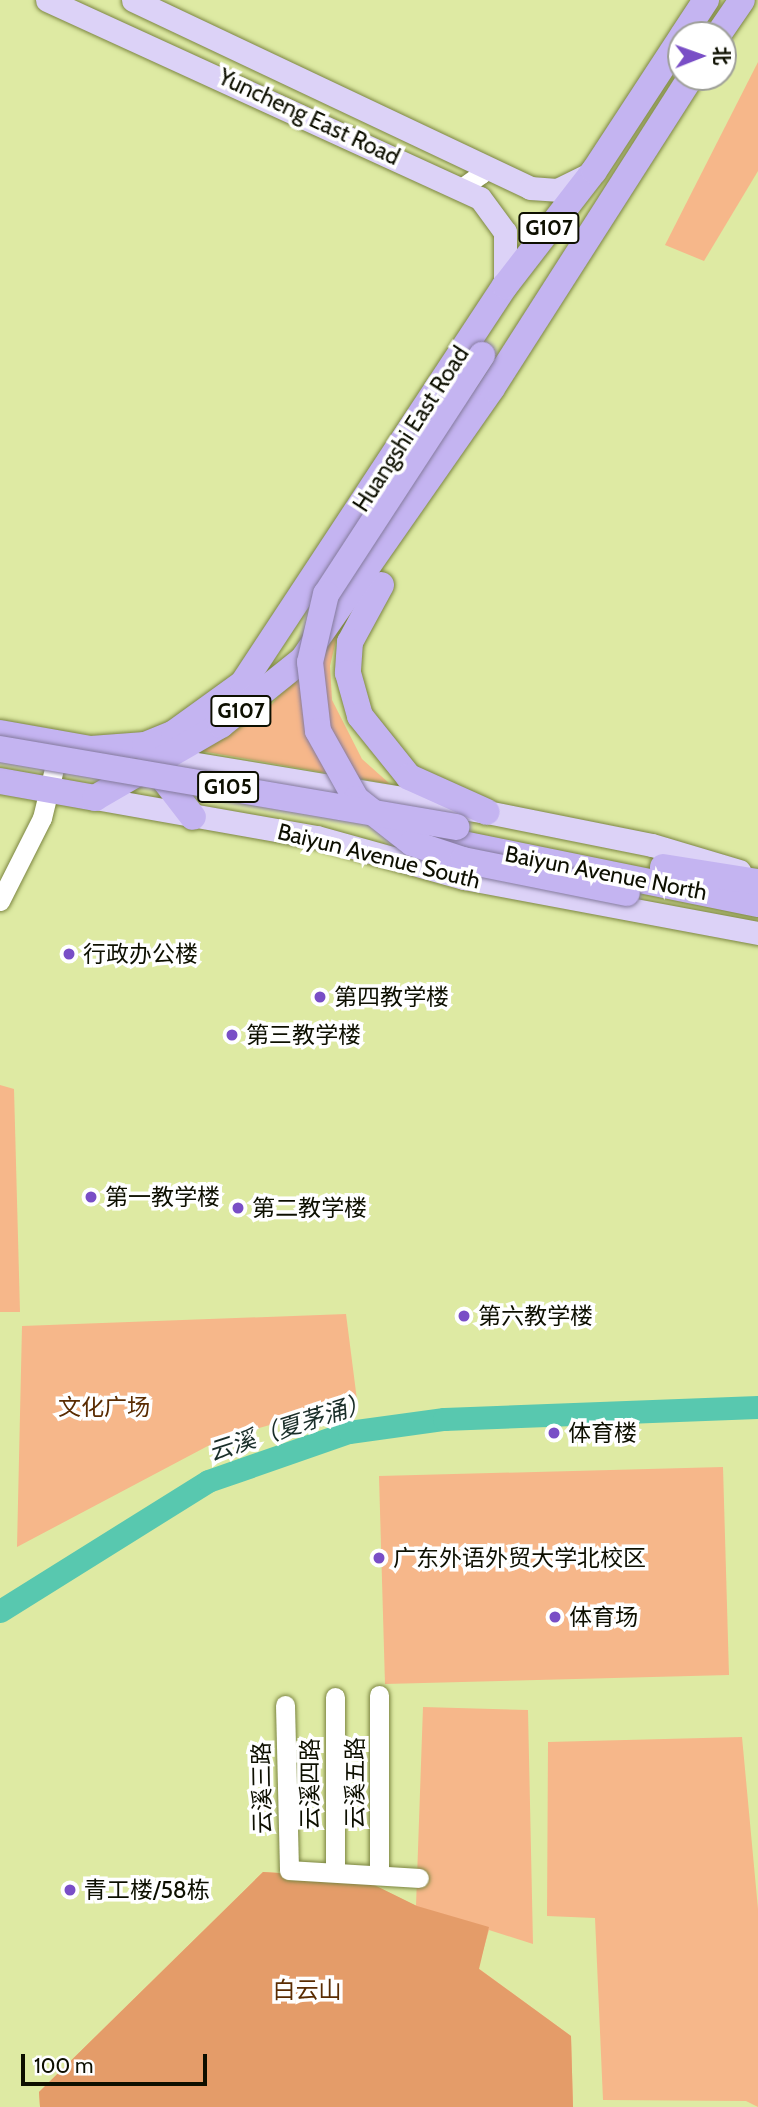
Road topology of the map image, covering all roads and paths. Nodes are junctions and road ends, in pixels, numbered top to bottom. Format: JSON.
{"nodes":[{"id":1,"x":47,"y":0,"type":"edge"},
{"id":2,"x":133,"y":0,"type":"edge"},
{"id":3,"x":706,"y":0,"type":"edge"},
{"id":4,"x":742,"y":0,"type":"edge"},
{"id":5,"x":692,"y":21,"type":"edge"},
{"id":6,"x":728,"y":21,"type":"edge"},
{"id":7,"x":667,"y":60,"type":"edge"},
{"id":8,"x":682,"y":91,"type":"edge"},
{"id":9,"x":474,"y":161,"type":"junction"},
{"id":10,"x":594,"y":171,"type":"junction"},
{"id":11,"x":463,"y":187,"type":"junction"},
{"id":12,"x":505,"y":286,"type":"junction"},
{"id":13,"x":492,"y":388,"type":"junction"},
{"id":14,"x":324,"y":562,"type":"junction"},
{"id":15,"x":358,"y":589,"type":"junction"},
{"id":16,"x":0,"y":733,"type":"edge"},
{"id":17,"x":174,"y":733,"type":"junction"},
{"id":18,"x":60,"y":743,"type":"junction"},
{"id":19,"x":0,"y":749,"type":"edge"},
{"id":20,"x":91,"y":749,"type":"junction"},
{"id":21,"x":164,"y":759,"type":"junction"},
{"id":22,"x":0,"y":763,"type":"edge"},
{"id":23,"x":195,"y":763,"type":"junction"},
{"id":24,"x":0,"y":781,"type":"edge"},
{"id":25,"x":51,"y":790,"type":"junction"},
{"id":26,"x":95,"y":798,"type":"junction"},
{"id":27,"x":487,"y":811,"type":"junction"},
{"id":28,"x":193,"y":817,"type":"junction"},
{"id":29,"x":455,"y":835,"type":"junction"},
{"id":30,"x":758,"y":880,"type":"edge"},
{"id":31,"x":0,"y":901,"type":"edge"},
{"id":32,"x":758,"y":904,"type":"edge"},
{"id":33,"x":758,"y":920,"type":"edge"},
{"id":34,"x":758,"y":933,"type":"edge"},
{"id":35,"x":379,"y":1695,"type":"dead end"},
{"id":36,"x":335,"y":1697,"type":"dead end"},
{"id":37,"x":285,"y":1705,"type":"dead end"},
{"id":38,"x":335,"y":1870,"type":"junction"},
{"id":39,"x":379,"y":1871,"type":"junction"},
{"id":40,"x":419,"y":1878,"type":"dead end"}],
"edges":[{"from":1,"to":11,"type":"main road","name":"Yuncheng East Road"},
{"from":2,"to":9,"type":"main road","name":"Yuncheng East Road"},
{"from":3,"to":5,"type":"highway","name":"Huangshi East Road","number":"G107"},
{"from":4,"to":6,"type":"highway"},
{"from":7,"to":10,"type":"highway","name":"Huangshi East Road","number":"G107"},
{"from":8,"to":13,"type":"highway","name":"Huangshi East Road","number":"G107"},
{"from":9,"to":10,"type":"main road","name":"Yuncheng East Road"},
{"from":9,"to":11,"type":"street"},
{"from":10,"to":12,"type":"highway","name":"Huangshi East Road","number":"G107"},
{"from":10,"to":33,"type":"highway","bridge":true},
{"from":11,"to":12,"type":"main road","name":"Yuncheng East Road"},
{"from":12,"to":14,"type":"highway","name":"Huangshi East Road","number":"G107"},
{"from":13,"to":15,"type":"highway","name":"Huangshi East Road","number":"G107"},
{"from":13,"to":27,"type":"highway"},
{"from":14,"to":15,"type":"highway"},
{"from":14,"to":17,"type":"highway","name":"Huangshi East Road","number":"G107"},
{"from":15,"to":21,"type":"highway","name":"Huangshi East Road","number":"G107"},
{"from":16,"to":18,"type":"highway","number":"G107"},
{"from":17,"to":20,"type":"highway","name":"Huangshi East Road","number":"G107"},
{"from":17,"to":21,"type":"highway"},
{"from":18,"to":20,"type":"highway","number":"G107"},
{"from":18,"to":25,"type":"street"},
{"from":19,"to":29,"type":"highway","name":"Baiyun Avenue South","number":"G105","bridge":true},
{"from":20,"to":21,"type":"main road"},
{"from":21,"to":23,"type":"main road"},
{"from":21,"to":26,"type":"highway","name":"Huangshi East Road","number":"G107"},
{"from":21,"to":28,"type":"highway"},
{"from":22,"to":29,"type":"highway","name":"Baiyun Avenue South","number":"G105","bridge":true},
{"from":23,"to":27,"type":"main road"},
{"from":23,"to":28,"type":"main road"},
{"from":24,"to":25,"type":"highway","name":"Baiyun Avenue South"},
{"from":25,"to":26,"type":"highway","name":"Baiyun Avenue South"},
{"from":25,"to":31,"type":"street"},
{"from":26,"to":28,"type":"main road","name":"Baiyun Avenue South"},
{"from":27,"to":30,"type":"main road"},
{"from":28,"to":34,"type":"main road","name":"Baiyun Avenue South"},
{"from":29,"to":30,"type":"highway","name":"Baiyun Avenue North","number":"G105"},
{"from":29,"to":32,"type":"highway","name":"Baiyun Avenue North","number":"G105"},
{"from":35,"to":39,"type":"street","name":"云溪五路"},
{"from":36,"to":38,"type":"street","name":"云溪四路"},
{"from":37,"to":38,"type":"street","name":"云溪三路"},
{"from":38,"to":39,"type":"street"},
{"from":39,"to":40,"type":"street"}]}
